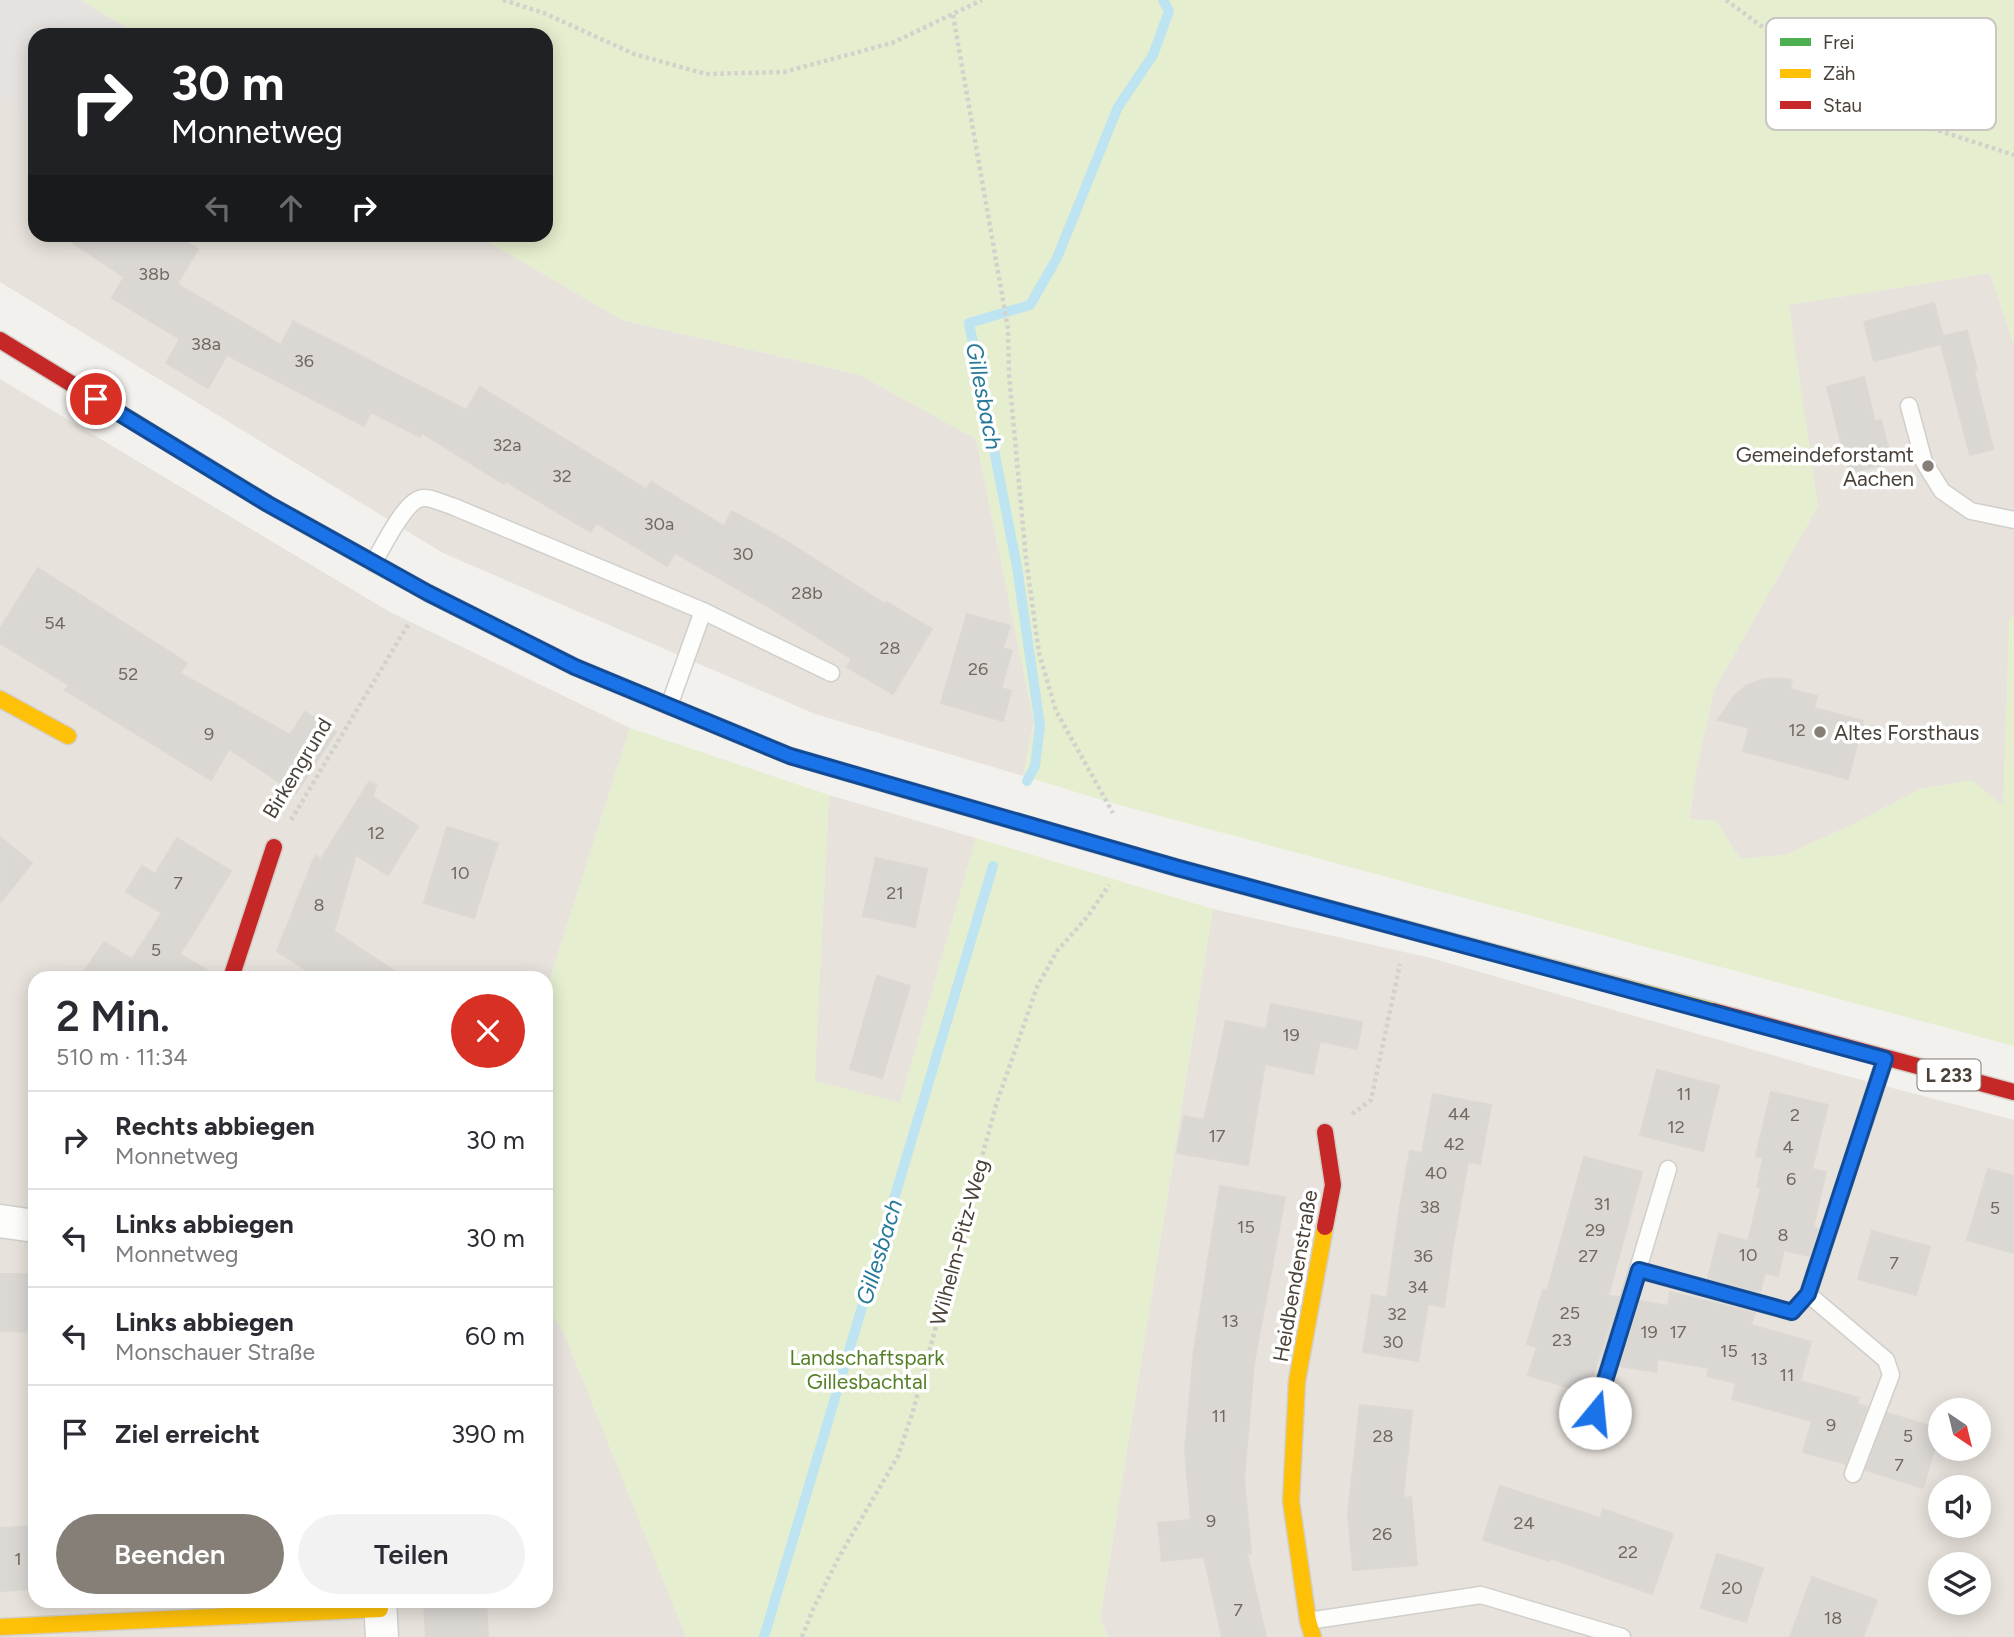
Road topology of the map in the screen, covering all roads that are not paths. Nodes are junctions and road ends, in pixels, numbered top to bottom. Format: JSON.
{"nodes":[{"id":1,"x":0,"y":340,"type":"edge"},
{"id":2,"x":1909,"y":406,"type":"dead end"},
{"id":3,"x":2014,"y":520,"type":"edge"},
{"id":4,"x":373,"y":563,"type":"junction"},
{"id":5,"x":703,"y":611,"type":"junction"},
{"id":6,"x":831,"y":673,"type":"dead end"},
{"id":7,"x":1,"y":701,"type":"edge"},
{"id":8,"x":669,"y":706,"type":"junction"},
{"id":9,"x":68,"y":736,"type":"dead end"},
{"id":10,"x":274,"y":847,"type":"road end"},
{"id":11,"x":233,"y":971,"type":"edge"},
{"id":12,"x":1885,"y":1059,"type":"junction"},
{"id":13,"x":2014,"y":1091,"type":"edge"},
{"id":14,"x":1325,"y":1132,"type":"road end"},
{"id":15,"x":1668,"y":1169,"type":"dead end"},
{"id":16,"x":0,"y":1221,"type":"edge"},
{"id":17,"x":28,"y":1225,"type":"edge"},
{"id":18,"x":1639,"y":1270,"type":"junction"},
{"id":19,"x":1808,"y":1294,"type":"junction"},
{"id":20,"x":1595,"y":1413,"type":"dead end"},
{"id":21,"x":1853,"y":1474,"type":"dead end"},
{"id":22,"x":380,"y":1616,"type":"edge"},
{"id":23,"x":0,"y":1628,"type":"edge"},
{"id":24,"x":1311,"y":1629,"type":"edge"},
{"id":25,"x":1622,"y":1637,"type":"edge"}],
"edges":[{"from":1,"to":4,"type":"main road","number":"L 233"},
{"from":2,"to":3,"type":"lane"},
{"from":4,"to":5,"type":"lane"},
{"from":4,"to":8,"type":"main road","number":"L 233"},
{"from":5,"to":6,"type":"lane"},
{"from":5,"to":8,"type":"lane"},
{"from":7,"to":9,"type":"main road"},
{"from":8,"to":12,"type":"main road","number":"L 233"},
{"from":10,"to":11,"type":"main road","name":"Birkengrund"},
{"from":12,"to":13,"type":"main road","number":"L 233"},
{"from":12,"to":19,"type":"lane"},
{"from":14,"to":24,"type":"main road","name":"Heidbendenstraße"},
{"from":15,"to":18,"type":"lane"},
{"from":16,"to":17,"type":"street"},
{"from":18,"to":19,"type":"lane"},
{"from":18,"to":20,"type":"lane"},
{"from":19,"to":21,"type":"lane"},
{"from":22,"to":23,"type":"main road"},
{"from":24,"to":25,"type":"lane","name":"Heidbendenstraße"}]}
